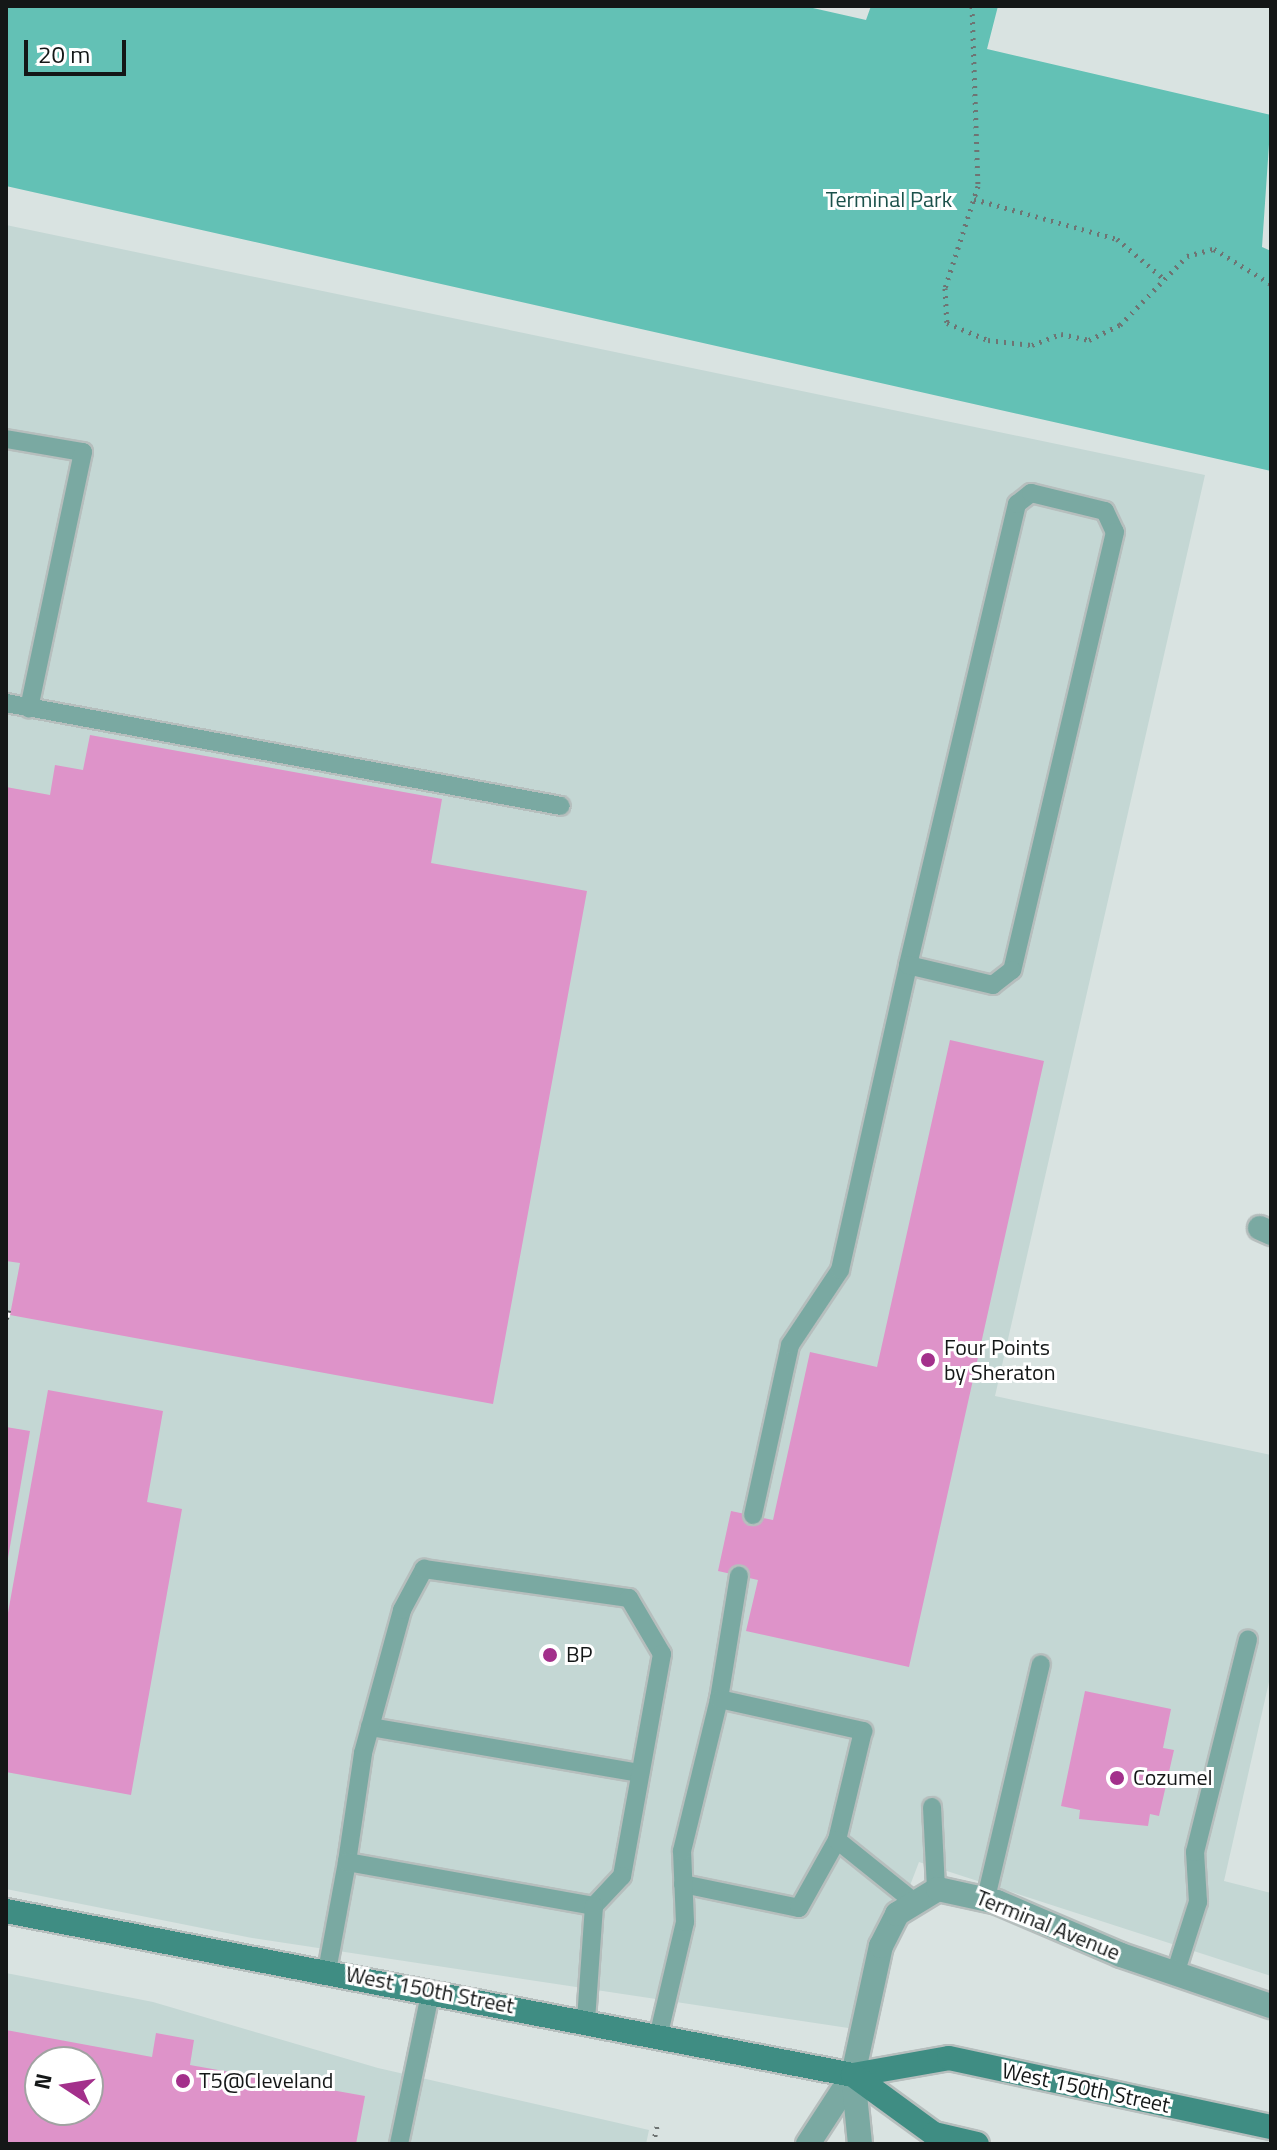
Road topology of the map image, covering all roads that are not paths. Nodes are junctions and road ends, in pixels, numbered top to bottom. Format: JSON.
{"nodes":[{"id":1,"x":6,"y":439,"type":"edge"},
{"id":2,"x":6,"y":703,"type":"edge"},
{"id":3,"x":29,"y":708,"type":"junction"},
{"id":4,"x":561,"y":806,"type":"dead end"},
{"id":5,"x":908,"y":965,"type":"junction"},
{"id":6,"x":753,"y":1515,"type":"dead end"},
{"id":7,"x":739,"y":1576,"type":"dead end"},
{"id":8,"x":1248,"y":1639,"type":"dead end"},
{"id":9,"x":1041,"y":1664,"type":"dead end"},
{"id":10,"x":719,"y":1699,"type":"junction"},
{"id":11,"x":370,"y":1727,"type":"junction"},
{"id":12,"x":640,"y":1773,"type":"junction"},
{"id":13,"x":932,"y":1807,"type":"dead end"},
{"id":14,"x":837,"y":1840,"type":"junction"},
{"id":15,"x":347,"y":1862,"type":"junction"},
{"id":16,"x":683,"y":1884,"type":"junction"},
{"id":17,"x":936,"y":1890,"type":"junction"},
{"id":18,"x":986,"y":1898,"type":"junction"},
{"id":19,"x":914,"y":1902,"type":"junction"},
{"id":20,"x":594,"y":1906,"type":"junction"},
{"id":21,"x":6,"y":1911,"type":"edge"},
{"id":22,"x":327,"y":1971,"type":"junction"},
{"id":23,"x":1175,"y":1974,"type":"junction"},
{"id":24,"x":431,"y":1990,"type":"junction"},
{"id":25,"x":1271,"y":2006,"type":"edge"},
{"id":26,"x":586,"y":2020,"type":"junction"},
{"id":27,"x":659,"y":2033,"type":"junction"},
{"id":28,"x":853,"y":2075,"type":"junction"},
{"id":29,"x":1271,"y":2127,"type":"edge"},
{"id":30,"x":399,"y":2144,"type":"edge"},
{"id":31,"x":808,"y":2144,"type":"edge"},
{"id":32,"x":860,"y":2144,"type":"edge"},
{"id":33,"x":977,"y":2144,"type":"edge"}],
"edges":[{"from":1,"to":3,"type":"lane"},
{"from":2,"to":3,"type":"lane"},
{"from":3,"to":4,"type":"lane"},
{"from":5,"to":5,"type":"lane"},
{"from":5,"to":6,"type":"lane"},
{"from":7,"to":10,"type":"lane"},
{"from":8,"to":23,"type":"lane"},
{"from":9,"to":18,"type":"lane"},
{"from":10,"to":14,"type":"lane"},
{"from":10,"to":16,"type":"lane"},
{"from":11,"to":12,"type":"lane"},
{"from":11,"to":12,"type":"lane"},
{"from":11,"to":15,"type":"lane"},
{"from":12,"to":20,"type":"lane"},
{"from":13,"to":17,"type":"lane"},
{"from":14,"to":16,"type":"lane"},
{"from":14,"to":19,"type":"lane"},
{"from":15,"to":20,"type":"lane"},
{"from":15,"to":22,"type":"lane"},
{"from":16,"to":27,"type":"lane"},
{"from":17,"to":18,"type":"street","name":"Terminal Avenue"},
{"from":17,"to":19,"type":"street"},
{"from":18,"to":23,"type":"street","name":"Terminal Avenue"},
{"from":19,"to":28,"type":"street"},
{"from":20,"to":26,"type":"lane"},
{"from":21,"to":22,"type":"main road","name":"West 150th Street"},
{"from":22,"to":24,"type":"main road","name":"West 150th Street"},
{"from":23,"to":25,"type":"street","name":"Terminal Avenue"},
{"from":24,"to":26,"type":"main road","name":"West 150th Street"},
{"from":24,"to":30,"type":"lane"},
{"from":26,"to":27,"type":"main road","name":"West 150th Street"},
{"from":27,"to":28,"type":"main road","name":"West 150th Street"},
{"from":28,"to":29,"type":"main road","name":"West 150th Street"},
{"from":28,"to":31,"type":"street"},
{"from":28,"to":32,"type":"street"},
{"from":28,"to":33,"type":"main road","name":"West 150th Street"}]}
